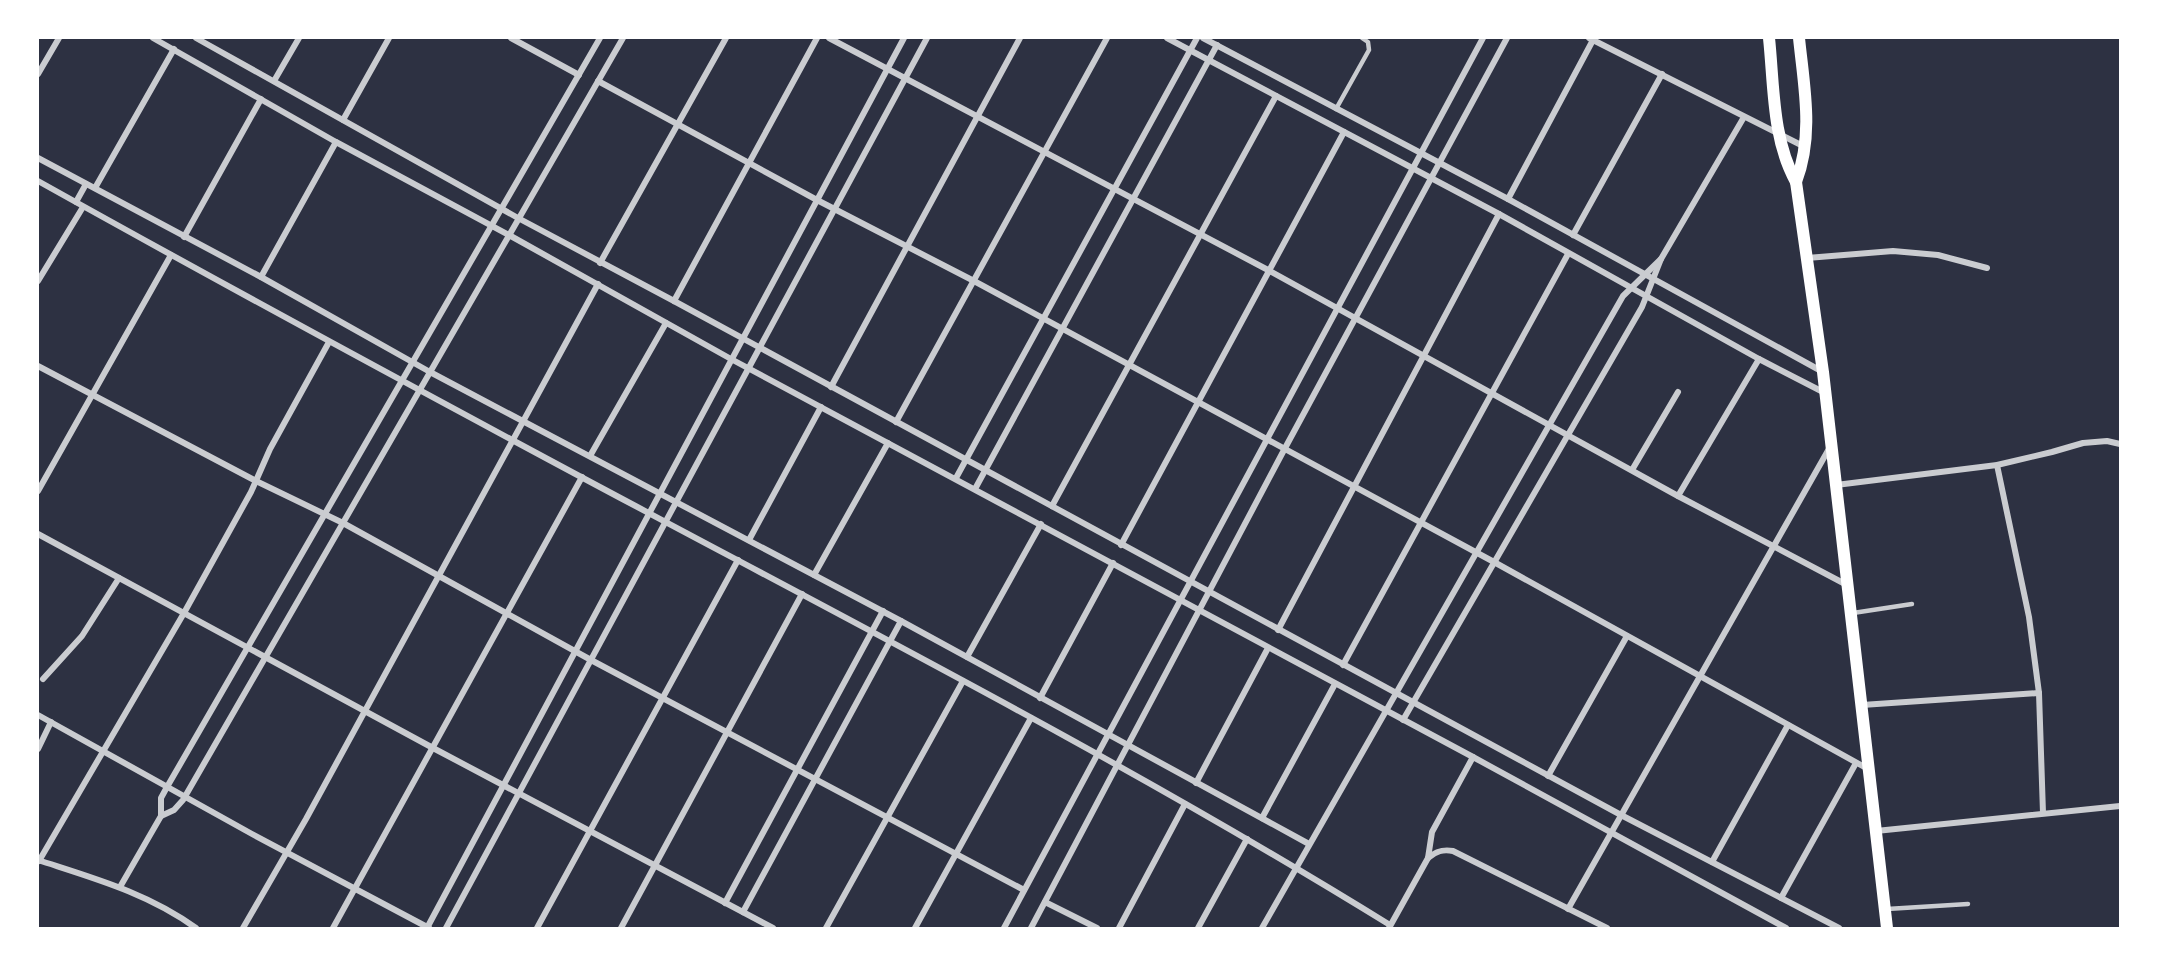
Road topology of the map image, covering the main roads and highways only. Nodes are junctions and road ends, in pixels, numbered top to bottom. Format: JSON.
{"nodes":[{"id":1,"x":1769,"y":38,"type":"edge"},
{"id":2,"x":1799,"y":38,"type":"edge"},
{"id":3,"x":1796,"y":182,"type":"junction"},
{"id":4,"x":1887,"y":928,"type":"edge"}],
"edges":[{"from":1,"to":3,"type":"main road"},
{"from":2,"to":3,"type":"main road"},
{"from":3,"to":4,"type":"main road"}]}
